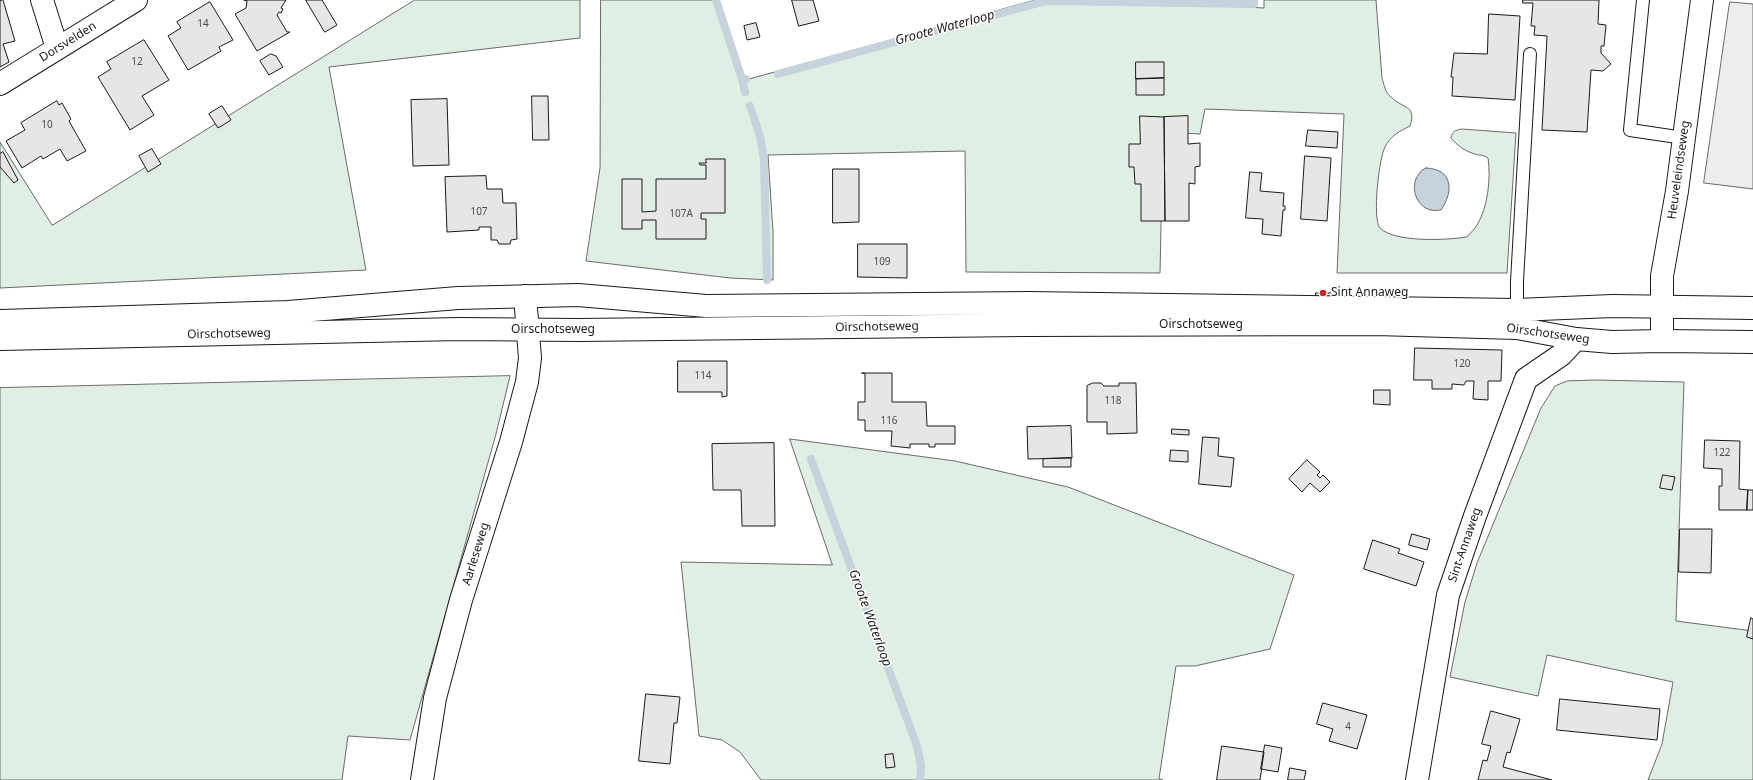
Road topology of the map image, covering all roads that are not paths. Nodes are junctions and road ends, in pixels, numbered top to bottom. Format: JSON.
{"nodes":[{"id":1,"x":42,"y":0,"type":"edge"},
{"id":2,"x":136,"y":0,"type":"edge"},
{"id":3,"x":1643,"y":0,"type":"edge"},
{"id":4,"x":1702,"y":0,"type":"edge"},
{"id":5,"x":57,"y":48,"type":"junction"},
{"id":6,"x":1530,"y":54,"type":"dead end"},
{"id":7,"x":0,"y":84,"type":"edge"},
{"id":8,"x":1684,"y":138,"type":"junction"},
{"id":9,"x":525,"y":296,"type":"junction"},
{"id":10,"x":1662,"y":307,"type":"junction"},
{"id":11,"x":1753,"y":308,"type":"edge"},
{"id":12,"x":1517,"y":319,"type":"junction"},
{"id":13,"x":0,"y":321,"type":"edge"},
{"id":14,"x":528,"y":330,"type":"junction"},
{"id":15,"x":0,"y":339,"type":"edge"},
{"id":16,"x":1576,"y":339,"type":"junction"},
{"id":17,"x":1662,"y":341,"type":"junction"},
{"id":18,"x":1753,"y":342,"type":"edge"},
{"id":19,"x":422,"y":780,"type":"edge"},
{"id":20,"x":1417,"y":780,"type":"edge"}],
"edges":[{"from":1,"to":5,"type":"main road"},
{"from":2,"to":5,"type":"main road","name":"Dorsvelden"},
{"from":3,"to":8,"type":"lane"},
{"from":4,"to":8,"type":"main road","name":"Heuveleindseweg"},
{"from":5,"to":7,"type":"main road","name":"Dorsvelden"},
{"from":6,"to":12,"type":"lane"},
{"from":8,"to":10,"type":"main road","name":"Heuveleindseweg"},
{"from":9,"to":12,"type":"main road","name":"Oirschotseweg"},
{"from":9,"to":13,"type":"main road","name":"Oirschotseweg"},
{"from":9,"to":14,"type":"main road","name":"Aarleseweg"},
{"from":10,"to":11,"type":"main road","name":"Oirschotseweg"},
{"from":10,"to":12,"type":"main road","name":"Oirschotseweg"},
{"from":10,"to":17,"type":"main road","name":"Heuveleindseweg"},
{"from":12,"to":14,"type":"main road","name":"Oirschotseweg"},
{"from":12,"to":16,"type":"main road","name":"Oirschotseweg"},
{"from":14,"to":15,"type":"main road","name":"Oirschotseweg"},
{"from":14,"to":19,"type":"main road","name":"Aarleseweg"},
{"from":16,"to":17,"type":"main road","name":"Oirschotseweg"},
{"from":16,"to":20,"type":"main road","name":"Sint-Annaweg"},
{"from":17,"to":18,"type":"main road","name":"Oirschotseweg"}]}
